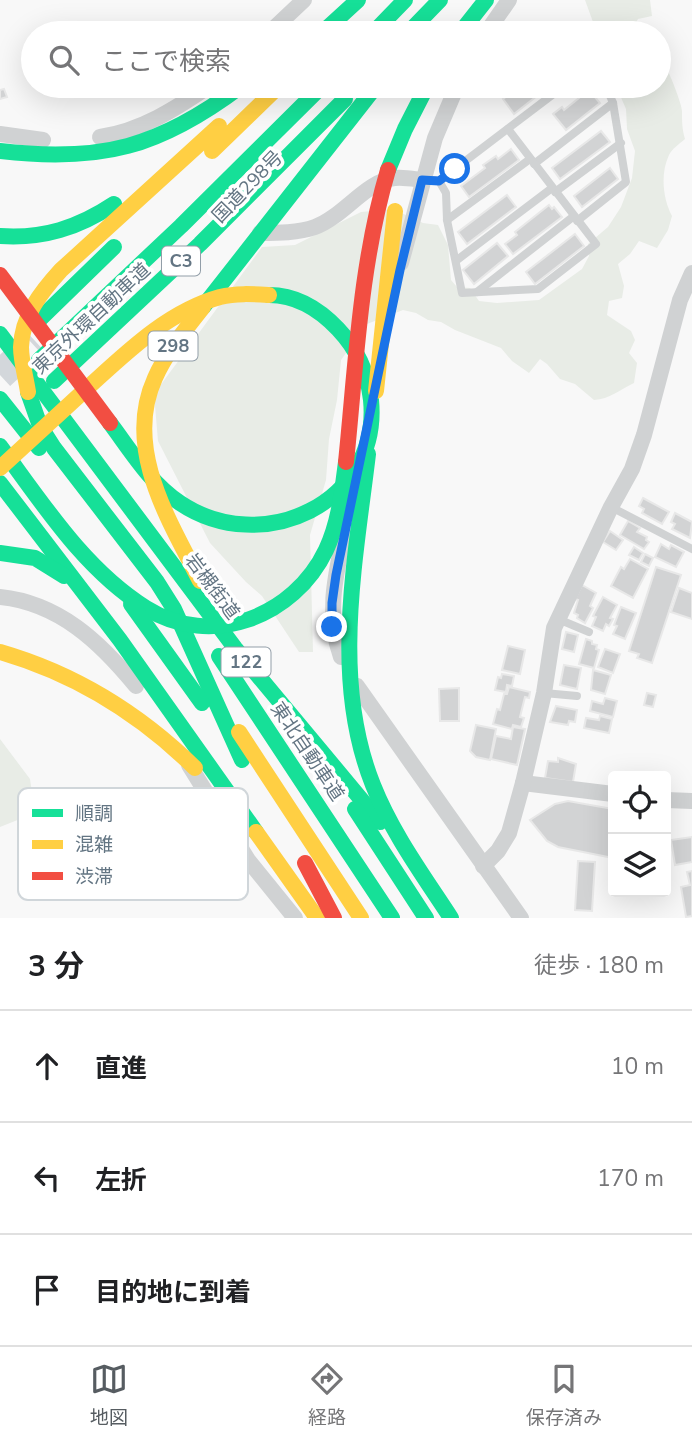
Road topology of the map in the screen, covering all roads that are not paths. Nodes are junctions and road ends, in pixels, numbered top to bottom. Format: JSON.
{"nodes":[{"id":1,"x":304,"y":0,"type":"edge"},
{"id":2,"x":352,"y":0,"type":"edge"},
{"id":3,"x":358,"y":0,"type":"edge"},
{"id":4,"x":365,"y":0,"type":"edge"},
{"id":5,"x":383,"y":0,"type":"edge"},
{"id":6,"x":405,"y":0,"type":"edge"},
{"id":7,"x":440,"y":0,"type":"edge"},
{"id":8,"x":455,"y":0,"type":"edge"},
{"id":9,"x":486,"y":0,"type":"edge"},
{"id":10,"x":509,"y":0,"type":"edge"},
{"id":11,"x":325,"y":8,"type":"dead end"},
{"id":12,"x":282,"y":21,"type":"edge"},
{"id":13,"x":319,"y":21,"type":"edge"},
{"id":14,"x":339,"y":21,"type":"edge"},
{"id":15,"x":340,"y":21,"type":"edge"},
{"id":16,"x":342,"y":21,"type":"edge"},
{"id":17,"x":371,"y":21,"type":"edge"},
{"id":18,"x":377,"y":21,"type":"edge"},
{"id":19,"x":420,"y":21,"type":"edge"},
{"id":20,"x":435,"y":21,"type":"edge"},
{"id":21,"x":469,"y":21,"type":"edge"},
{"id":22,"x":494,"y":21,"type":"edge"},
{"id":23,"x":189,"y":98,"type":"edge"},
{"id":24,"x":223,"y":98,"type":"edge"},
{"id":25,"x":250,"y":98,"type":"edge"},
{"id":26,"x":267,"y":98,"type":"edge"},
{"id":27,"x":289,"y":98,"type":"edge"},
{"id":28,"x":311,"y":98,"type":"edge"},
{"id":29,"x":345,"y":98,"type":"edge"},
{"id":30,"x":363,"y":98,"type":"edge"},
{"id":31,"x":366,"y":98,"type":"edge"},
{"id":32,"x":422,"y":98,"type":"edge"},
{"id":33,"x":423,"y":98,"type":"edge"},
{"id":34,"x":452,"y":98,"type":"edge"},
{"id":35,"x":548,"y":98,"type":"edge"},
{"id":36,"x":611,"y":98,"type":"edge"},
{"id":37,"x":613,"y":103,"type":"junction"},
{"id":38,"x":219,"y":126,"type":"junction"},
{"id":39,"x":508,"y":129,"type":"junction"},
{"id":40,"x":0,"y":134,"type":"edge"},
{"id":41,"x":621,"y":143,"type":"junction"},
{"id":42,"x":0,"y":151,"type":"edge"},
{"id":43,"x":532,"y":161,"type":"junction"},
{"id":44,"x":422,"y":180,"type":"junction"},
{"id":45,"x":439,"y":181,"type":"junction"},
{"id":46,"x":553,"y":190,"type":"junction"},
{"id":47,"x":171,"y":192,"type":"dead end"},
{"id":48,"x":191,"y":193,"type":"dead end"},
{"id":49,"x":576,"y":219,"type":"junction"},
{"id":50,"x":447,"y":220,"type":"junction"},
{"id":51,"x":260,"y":233,"type":"junction"},
{"id":52,"x":0,"y":236,"type":"edge"},
{"id":53,"x":121,"y":240,"type":"dead end"},
{"id":54,"x":141,"y":241,"type":"dead end"},
{"id":55,"x":457,"y":260,"type":"junction"},
{"id":56,"x":692,"y":272,"type":"edge"},
{"id":57,"x":0,"y":275,"type":"edge"},
{"id":58,"x":477,"y":292,"type":"junction"},
{"id":59,"x":82,"y":299,"type":"dead end"},
{"id":60,"x":4,"y":327,"type":"edge"},
{"id":61,"x":119,"y":342,"type":"dead end"},
{"id":62,"x":0,"y":356,"type":"edge"},
{"id":63,"x":22,"y":362,"type":"junction"},
{"id":64,"x":8,"y":372,"type":"dead end"},
{"id":65,"x":0,"y":388,"type":"edge"},
{"id":66,"x":28,"y":394,"type":"junction"},
{"id":67,"x":47,"y":395,"type":"junction"},
{"id":68,"x":0,"y":401,"type":"edge"},
{"id":69,"x":34,"y":411,"type":"junction"},
{"id":70,"x":2,"y":434,"type":"edge"},
{"id":71,"x":68,"y":436,"type":"junction"},
{"id":72,"x":0,"y":470,"type":"edge"},
{"id":73,"x":0,"y":483,"type":"edge"},
{"id":74,"x":611,"y":507,"type":"junction"},
{"id":75,"x":692,"y":549,"type":"edge"},
{"id":76,"x":0,"y":553,"type":"edge"},
{"id":77,"x":0,"y":597,"type":"edge"},
{"id":78,"x":558,"y":619,"type":"junction"},
{"id":79,"x":589,"y":632,"type":"dead end"},
{"id":80,"x":234,"y":648,"type":"junction"},
{"id":81,"x":0,"y":652,"type":"edge"},
{"id":82,"x":544,"y":693,"type":"junction"},
{"id":83,"x":577,"y":696,"type":"dead end"},
{"id":84,"x":242,"y":760,"type":"junction"},
{"id":85,"x":523,"y":783,"type":"junction"},
{"id":86,"x":203,"y":788,"type":"edge"},
{"id":87,"x":212,"y":788,"type":"edge"},
{"id":88,"x":225,"y":788,"type":"edge"},
{"id":89,"x":608,"y":793,"type":"edge"},
{"id":90,"x":671,"y":800,"type":"edge"},
{"id":91,"x":692,"y":801,"type":"edge"},
{"id":92,"x":248,"y":821,"type":"edge"},
{"id":93,"x":248,"y":830,"type":"edge"},
{"id":94,"x":248,"y":860,"type":"edge"},
{"id":95,"x":483,"y":866,"type":"junction"},
{"id":96,"x":286,"y":875,"type":"junction"},
{"id":97,"x":295,"y":918,"type":"edge"},
{"id":98,"x":317,"y":918,"type":"edge"},
{"id":99,"x":334,"y":918,"type":"edge"},
{"id":100,"x":361,"y":918,"type":"edge"},
{"id":101,"x":392,"y":918,"type":"edge"},
{"id":102,"x":426,"y":918,"type":"edge"},
{"id":103,"x":451,"y":918,"type":"edge"},
{"id":104,"x":459,"y":918,"type":"edge"},
{"id":105,"x":522,"y":918,"type":"edge"}],
"edges":[{"from":1,"to":12,"type":"street"},
{"from":2,"to":14,"type":"street"},
{"from":3,"to":15,"type":"highway"},
{"from":4,"to":16,"type":"highway"},
{"from":5,"to":17,"type":"highway"},
{"from":6,"to":18,"type":"highway"},
{"from":7,"to":19,"type":"highway"},
{"from":8,"to":20,"type":"highway"},
{"from":9,"to":21,"type":"highway"},
{"from":10,"to":22,"type":"street"},
{"from":11,"to":13,"type":"highway"},
{"from":23,"to":40,"type":"street"},
{"from":24,"to":42,"type":"highway"},
{"from":25,"to":38,"type":"highway"},
{"from":26,"to":47,"type":"highway"},
{"from":27,"to":48,"type":"highway","name":"国道298号"},
{"from":28,"to":68,"type":"highway","name":"東京外環自動車道","number":"C3"},
{"from":29,"to":70,"type":"highway","name":"東京外環自動車道","number":"C3"},
{"from":30,"to":61,"type":"highway","name":"国道298号","number":"298"},
{"from":31,"to":51,"type":"highway","number":"298"},
{"from":32,"to":70,"type":"highway"},
{"from":33,"to":103,"type":"highway"},
{"from":34,"to":44,"type":"street"},
{"from":35,"to":39,"type":"lane"},
{"from":36,"to":37,"type":"lane"},
{"from":37,"to":41,"type":"lane"},
{"from":37,"to":43,"type":"lane"},
{"from":38,"to":52,"type":"highway"},
{"from":38,"to":63,"type":"highway","number":"122"},
{"from":39,"to":43,"type":"lane"},
{"from":39,"to":45,"type":"lane"},
{"from":41,"to":46,"type":"lane"},
{"from":41,"to":49,"type":"lane"},
{"from":43,"to":46,"type":"lane"},
{"from":43,"to":50,"type":"lane"},
{"from":44,"to":45,"type":"lane"},
{"from":44,"to":51,"type":"street"},
{"from":44,"to":95,"type":"street"},
{"from":45,"to":50,"type":"lane"},
{"from":46,"to":49,"type":"lane"},
{"from":46,"to":55,"type":"lane"},
{"from":49,"to":58,"type":"lane"},
{"from":49,"to":58,"type":"lane"},
{"from":50,"to":55,"type":"lane"},
{"from":51,"to":67,"type":"highway","number":"298"},
{"from":51,"to":80,"type":"highway","number":"298"},
{"from":53,"to":62,"type":"highway"},
{"from":54,"to":59,"type":"highway"},
{"from":55,"to":58,"type":"lane"},
{"from":56,"to":74,"type":"street"},
{"from":57,"to":72,"type":"highway"},
{"from":60,"to":63,"type":"highway","name":"岩槻街道","number":"122"},
{"from":60,"to":102,"type":"highway"},
{"from":63,"to":66,"type":"highway","number":"122"},
{"from":63,"to":67,"type":"highway","name":"岩槻街道","number":"122"},
{"from":64,"to":71,"type":"highway"},
{"from":65,"to":66,"type":"highway","number":"298"},
{"from":66,"to":67,"type":"highway","number":"298"},
{"from":66,"to":69,"type":"highway","number":"122"},
{"from":67,"to":71,"type":"highway","name":"岩槻街道","number":"122"},
{"from":68,"to":69,"type":"highway"},
{"from":68,"to":70,"type":"highway","number":"122"},
{"from":68,"to":100,"type":"highway"},
{"from":69,"to":71,"type":"highway"},
{"from":69,"to":84,"type":"highway","number":"122"},
{"from":70,"to":72,"type":"highway","number":"122"},
{"from":70,"to":84,"type":"highway","number":"122"},
{"from":71,"to":80,"type":"highway","name":"岩槻街道","number":"122"},
{"from":71,"to":101,"type":"highway","name":"東北自動車道"},
{"from":73,"to":88,"type":"highway"},
{"from":74,"to":75,"type":"lane"},
{"from":74,"to":78,"type":"street"},
{"from":76,"to":84,"type":"highway"},
{"from":77,"to":86,"type":"street"},
{"from":78,"to":79,"type":"lane"},
{"from":78,"to":82,"type":"street"},
{"from":80,"to":104,"type":"highway","name":"岩槻街道","number":"122"},
{"from":81,"to":87,"type":"highway"},
{"from":82,"to":83,"type":"lane"},
{"from":82,"to":85,"type":"street"},
{"from":84,"to":99,"type":"highway","number":"122"},
{"from":85,"to":89,"type":"street"},
{"from":85,"to":95,"type":"street"},
{"from":90,"to":91,"type":"street"},
{"from":92,"to":96,"type":"highway"},
{"from":93,"to":96,"type":"highway"},
{"from":94,"to":97,"type":"street"},
{"from":95,"to":105,"type":"street"},
{"from":96,"to":98,"type":"highway"}]}
